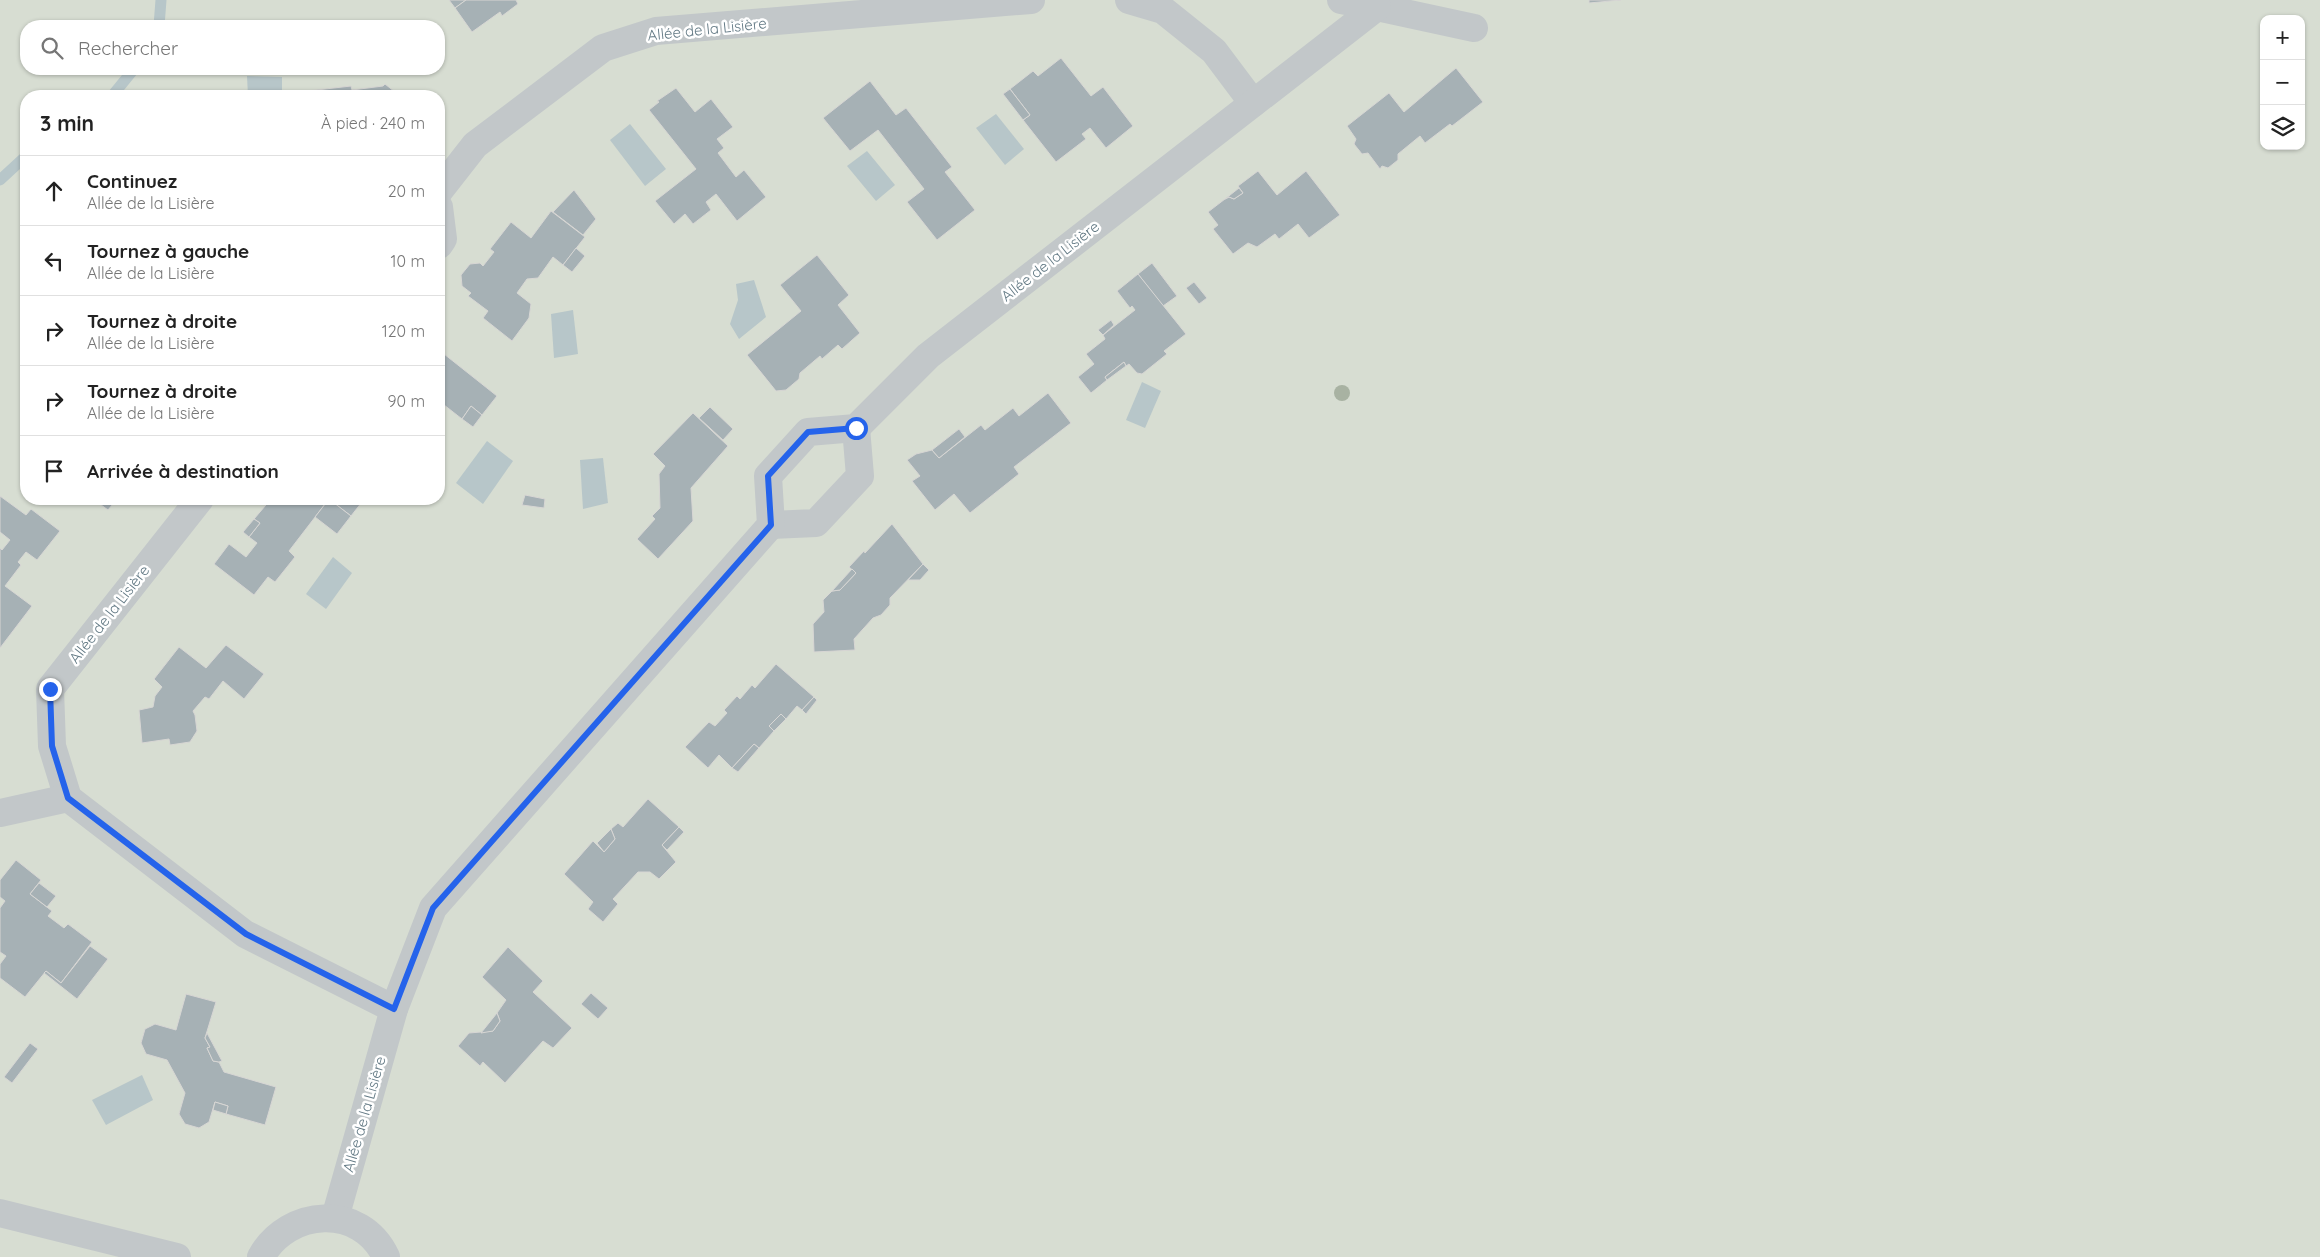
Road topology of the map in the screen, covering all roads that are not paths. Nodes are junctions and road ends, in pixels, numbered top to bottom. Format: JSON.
{"nodes":[{"id":1,"x":1030,"y":0,"type":"edge"},
{"id":2,"x":1129,"y":0,"type":"edge"},
{"id":3,"x":1341,"y":0,"type":"edge"},
{"id":4,"x":1377,"y":7,"type":"junction"},
{"id":5,"x":1474,"y":28,"type":"dead end"},
{"id":6,"x":1253,"y":104,"type":"junction"},
{"id":7,"x":445,"y":183,"type":"edge"},
{"id":8,"x":856,"y":428,"type":"junction"},
{"id":9,"x":195,"y":505,"type":"edge"},
{"id":10,"x":771,"y":525,"type":"junction"},
{"id":11,"x":68,"y":798,"type":"junction"},
{"id":12,"x":0,"y":813,"type":"edge"},
{"id":13,"x":394,"y":1009,"type":"junction"},
{"id":14,"x":0,"y":1213,"type":"edge"},
{"id":15,"x":335,"y":1218,"type":"junction"},
{"id":16,"x":177,"y":1257,"type":"edge"},
{"id":17,"x":261,"y":1257,"type":"edge"},
{"id":18,"x":386,"y":1257,"type":"edge"}],
"edges":[{"from":1,"to":7,"type":"street","name":"Allée de la Lisière"},
{"from":2,"to":6,"type":"street"},
{"from":3,"to":4,"type":"street"},
{"from":4,"to":5,"type":"street"},
{"from":4,"to":6,"type":"street","name":"Allée de la Lisière"},
{"from":6,"to":8,"type":"street","name":"Allée de la Lisière"},
{"from":8,"to":10,"type":"street"},
{"from":8,"to":10,"type":"street"},
{"from":9,"to":11,"type":"street","name":"Allée de la Lisière"},
{"from":10,"to":13,"type":"street","name":"Allée de la Lisière"},
{"from":11,"to":12,"type":"street"},
{"from":11,"to":13,"type":"street"},
{"from":13,"to":15,"type":"street","name":"Allée de la Lisière"},
{"from":14,"to":16,"type":"street"},
{"from":15,"to":17,"type":"street"},
{"from":15,"to":18,"type":"street"}]}
